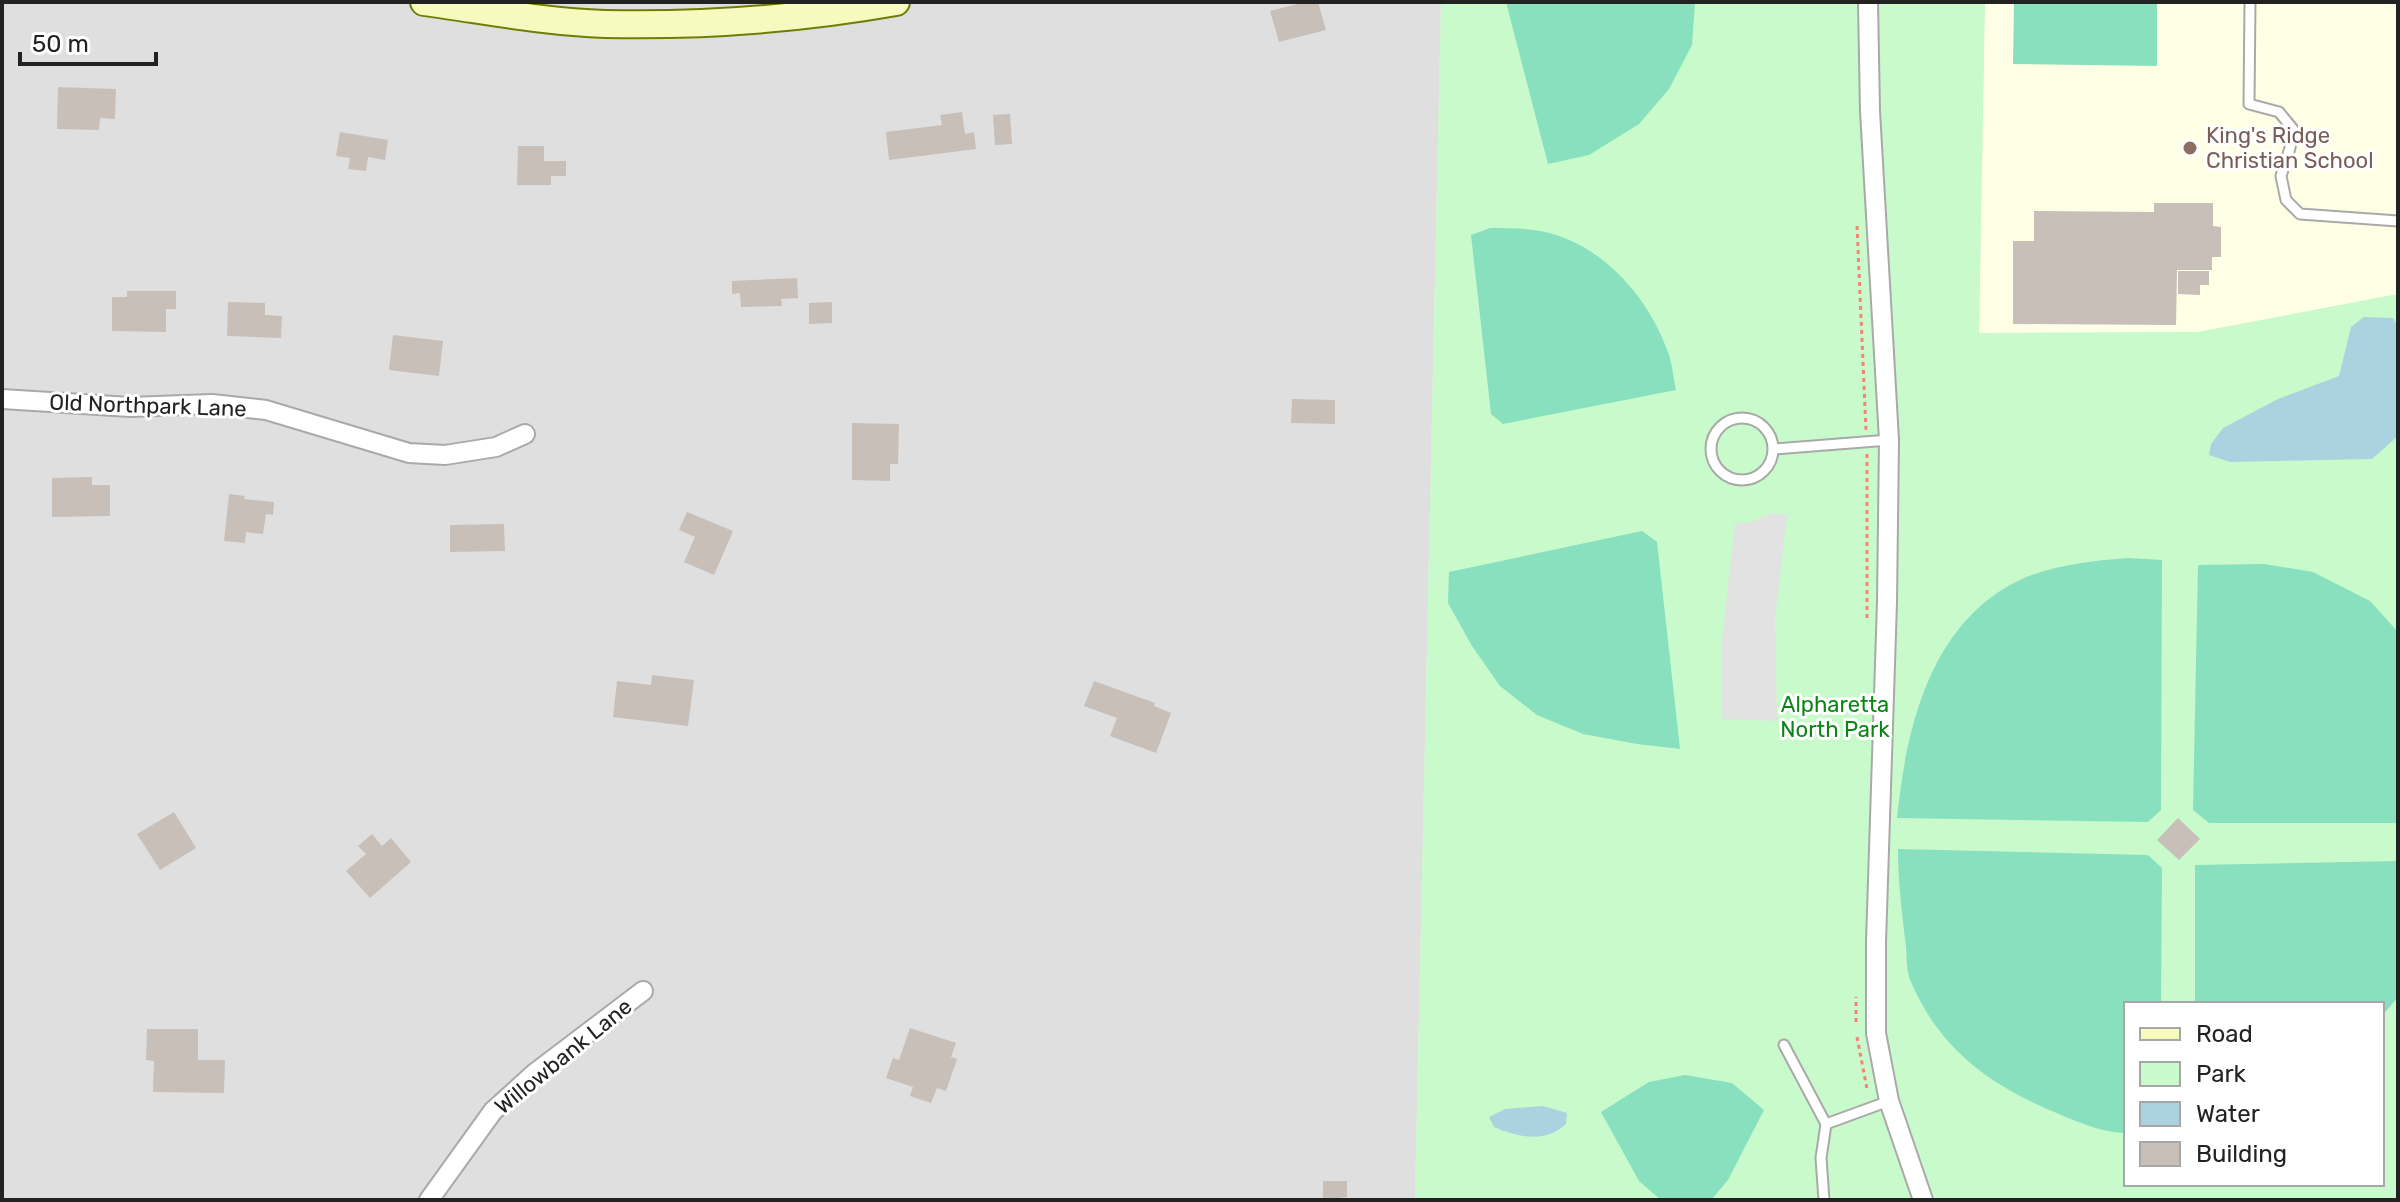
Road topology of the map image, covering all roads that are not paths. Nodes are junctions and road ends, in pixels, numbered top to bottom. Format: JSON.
{"nodes":[{"id":1,"x":424,"y":2,"type":"edge"},
{"id":2,"x":896,"y":2,"type":"edge"},
{"id":3,"x":1868,"y":2,"type":"edge"},
{"id":4,"x":2250,"y":2,"type":"edge"},
{"id":5,"x":2398,"y":221,"type":"edge"},
{"id":6,"x":2,"y":399,"type":"edge"},
{"id":7,"x":525,"y":434,"type":"dead end"},
{"id":8,"x":1889,"y":440,"type":"junction"},
{"id":9,"x":1774,"y":449,"type":"junction"},
{"id":10,"x":643,"y":991,"type":"dead end"},
{"id":11,"x":1784,"y":1045,"type":"dead end"},
{"id":12,"x":1880,"y":1104,"type":"junction"},
{"id":13,"x":1826,"y":1124,"type":"junction"},
{"id":14,"x":429,"y":1200,"type":"edge"},
{"id":15,"x":1824,"y":1200,"type":"edge"},
{"id":16,"x":1923,"y":1200,"type":"edge"}],
"edges":[{"from":1,"to":2,"type":"street"},
{"from":3,"to":8,"type":"street"},
{"from":4,"to":5,"type":"lane"},
{"from":6,"to":7,"type":"street","name":"Old Northpark Lane"},
{"from":8,"to":9,"type":"lane"},
{"from":8,"to":12,"type":"street"},
{"from":9,"to":9,"type":"lane"},
{"from":10,"to":14,"type":"street","name":"Willowbank Lane"},
{"from":11,"to":13,"type":"lane"},
{"from":12,"to":13,"type":"lane"},
{"from":12,"to":16,"type":"street"},
{"from":13,"to":15,"type":"lane"}]}
